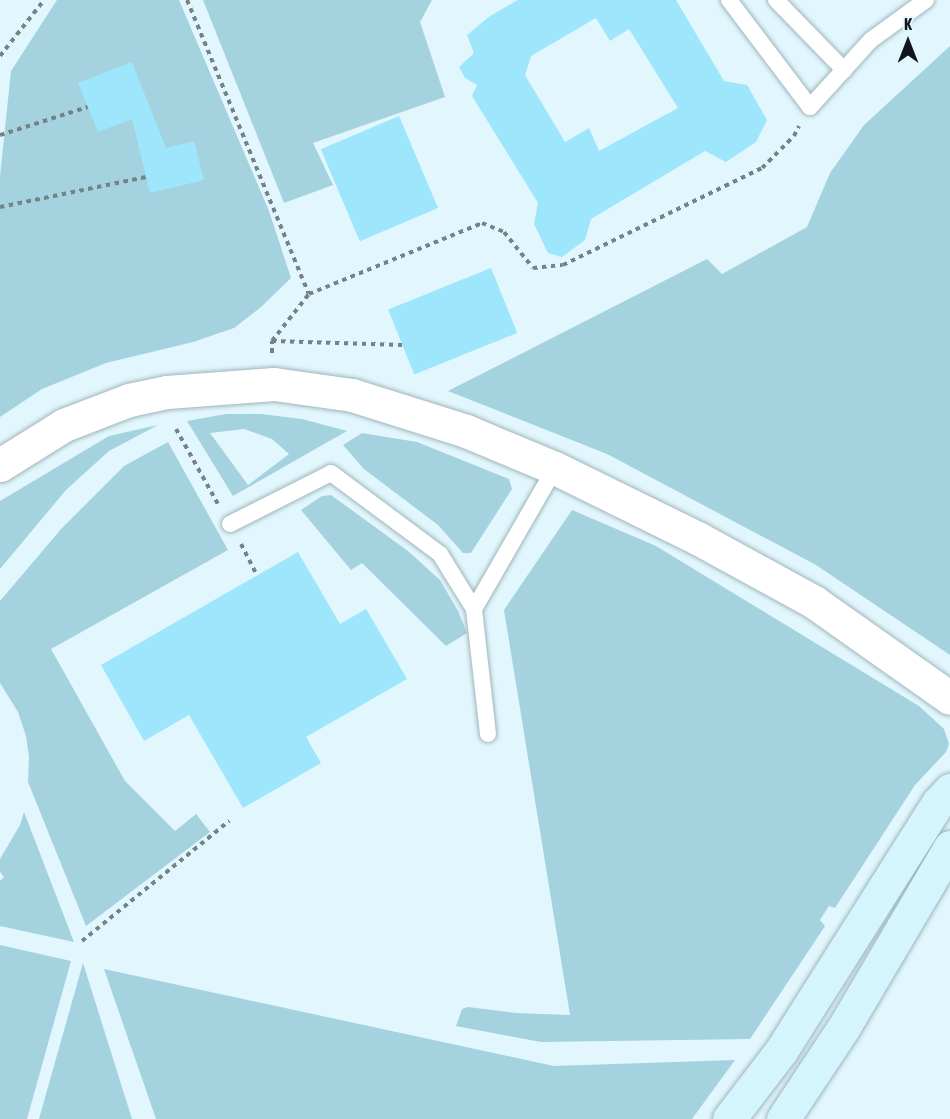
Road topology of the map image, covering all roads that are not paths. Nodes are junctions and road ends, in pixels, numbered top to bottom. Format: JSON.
{"nodes":[{"id":1,"x":729,"y":0,"type":"edge"},
{"id":2,"x":776,"y":0,"type":"edge"},
{"id":3,"x":926,"y":0,"type":"edge"},
{"id":4,"x":844,"y":70,"type":"junction"},
{"id":5,"x":0,"y":465,"type":"edge"},
{"id":6,"x":555,"y":468,"type":"junction"},
{"id":7,"x":230,"y":524,"type":"dead end"},
{"id":8,"x":474,"y":609,"type":"junction"},
{"id":9,"x":950,"y":698,"type":"edge"},
{"id":10,"x":488,"y":734,"type":"dead end"},
{"id":11,"x":950,"y":790,"type":"edge"},
{"id":12,"x":950,"y":847,"type":"edge"},
{"id":13,"x":729,"y":1119,"type":"edge"},
{"id":14,"x":783,"y":1119,"type":"edge"}],
"edges":[{"from":1,"to":4,"type":"lane"},
{"from":2,"to":4,"type":"lane"},
{"from":3,"to":4,"type":"lane"},
{"from":5,"to":6,"type":"street"},
{"from":6,"to":8,"type":"lane"},
{"from":6,"to":9,"type":"street"},
{"from":7,"to":8,"type":"lane"},
{"from":8,"to":10,"type":"lane"},
{"from":11,"to":13,"type":"street"},
{"from":12,"to":14,"type":"street"}]}
